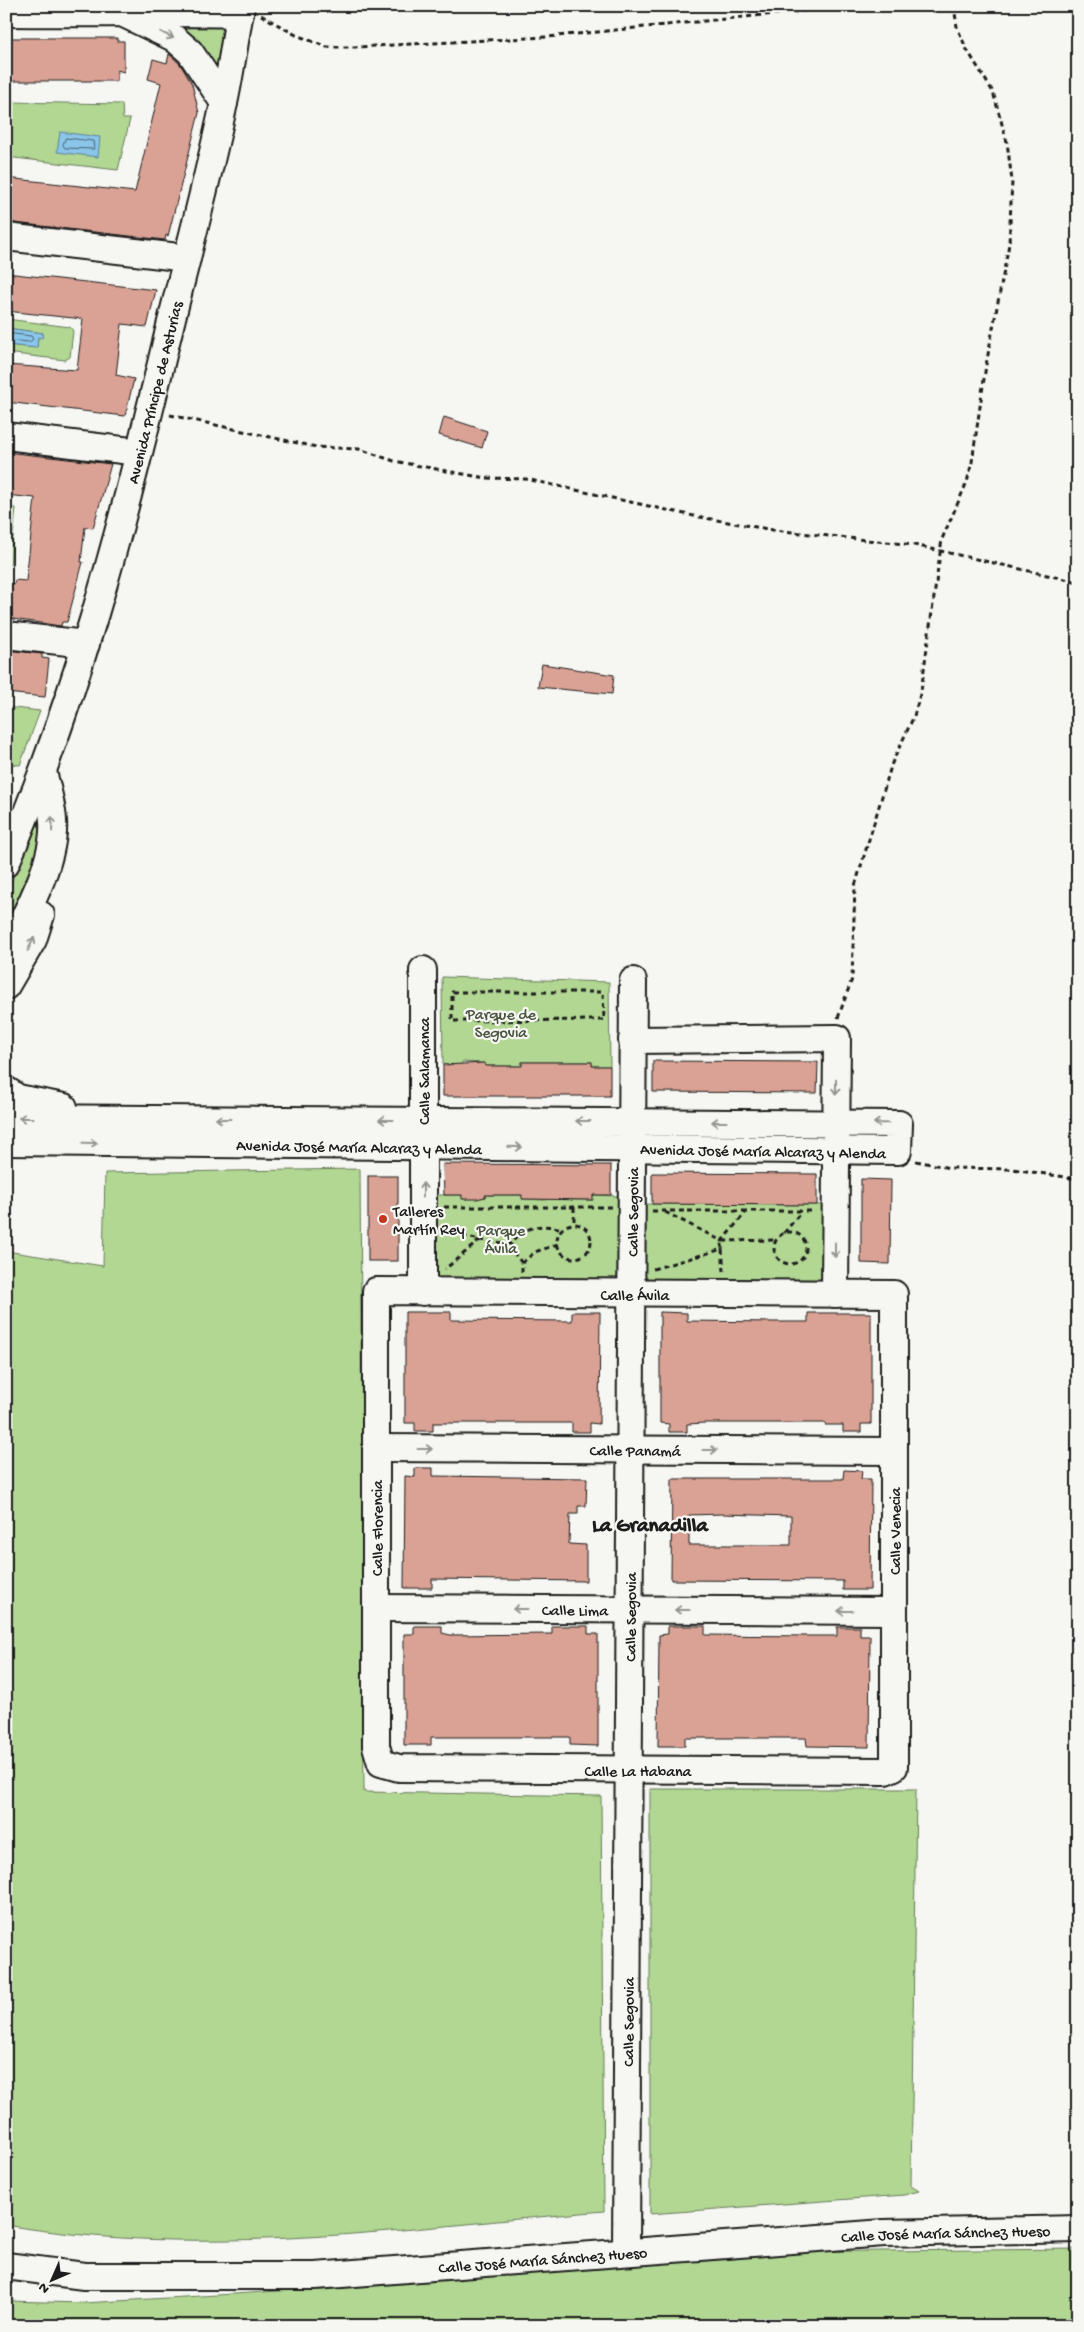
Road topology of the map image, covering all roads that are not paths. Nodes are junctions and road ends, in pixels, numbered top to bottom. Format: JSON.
{"nodes":[{"id":1,"x":245,"y":10,"type":"edge"},
{"id":2,"x":6,"y":13,"type":"edge"},
{"id":3,"x":123,"y":14,"type":"junction"},
{"id":4,"x":224,"y":103,"type":"junction"},
{"id":5,"x":6,"y":237,"type":"edge"},
{"id":6,"x":187,"y":258,"type":"junction"},
{"id":7,"x":6,"y":436,"type":"edge"},
{"id":8,"x":139,"y":452,"type":"junction"},
{"id":9,"x":6,"y":635,"type":"edge"},
{"id":10,"x":86,"y":644,"type":"junction"},
{"id":11,"x":43,"y":772,"type":"junction"},
{"id":12,"x":12,"y":836,"type":"edge"},
{"id":13,"x":51,"y":854,"type":"junction"},
{"id":14,"x":6,"y":863,"type":"edge"},
{"id":15,"x":6,"y":950,"type":"edge"},
{"id":16,"x":423,"y":970,"type":"dead end"},
{"id":17,"x":633,"y":981,"type":"dead end"},
{"id":18,"x":6,"y":986,"type":"edge"},
{"id":19,"x":632,"y":1040,"type":"junction"},
{"id":20,"x":6,"y":1090,"type":"edge"},
{"id":21,"x":6,"y":1118,"type":"edge"},
{"id":22,"x":124,"y":1119,"type":"junction"},
{"id":23,"x":424,"y":1121,"type":"junction"},
{"id":24,"x":632,"y":1122,"type":"junction"},
{"id":25,"x":836,"y":1123,"type":"junction"},
{"id":26,"x":6,"y":1142,"type":"edge"},
{"id":27,"x":424,"y":1146,"type":"junction"},
{"id":28,"x":632,"y":1148,"type":"junction"},
{"id":29,"x":836,"y":1151,"type":"junction"},
{"id":30,"x":376,"y":1291,"type":"joint"},
{"id":31,"x":423,"y":1292,"type":"junction"},
{"id":32,"x":643,"y":1294,"type":"junction"},
{"id":33,"x":835,"y":1294,"type":"junction"},
{"id":34,"x":894,"y":1294,"type":"joint"},
{"id":35,"x":376,"y":1448,"type":"junction"},
{"id":36,"x":630,"y":1450,"type":"junction"},
{"id":37,"x":894,"y":1451,"type":"junction"},
{"id":38,"x":376,"y":1608,"type":"junction"},
{"id":39,"x":630,"y":1610,"type":"junction"},
{"id":40,"x":894,"y":1611,"type":"junction"},
{"id":41,"x":381,"y":1763,"type":"joint"},
{"id":42,"x":894,"y":1767,"type":"joint"},
{"id":43,"x":628,"y":1770,"type":"junction"},
{"id":44,"x":1078,"y":2229,"type":"edge"},
{"id":45,"x":626,"y":2252,"type":"junction"},
{"id":46,"x":6,"y":2266,"type":"edge"}],
"edges":[{"from":1,"to":3,"type":"street"},
{"from":1,"to":4,"type":"street","name":"Avenida Príncipe de Asturias"},
{"from":2,"to":3,"type":"street"},
{"from":3,"to":4,"type":"street","one_way":true},
{"from":4,"to":6,"type":"street","name":"Avenida Príncipe de Asturias"},
{"from":5,"to":6,"type":"street"},
{"from":6,"to":8,"type":"street","name":"Avenida Príncipe de Asturias"},
{"from":7,"to":8,"type":"street"},
{"from":8,"to":10,"type":"street","name":"Avenida Príncipe de Asturias"},
{"from":9,"to":10,"type":"street"},
{"from":10,"to":11,"type":"street","name":"Avenida Príncipe de Asturias"},
{"from":11,"to":12,"type":"street","name":"Avenida Príncipe de Asturias"},
{"from":13,"to":11,"type":"street","one_way":true},
{"from":12,"to":14,"type":"street","name":"Avenida Príncipe de Asturias"},
{"from":13,"to":15,"type":"street"},
{"from":18,"to":13,"type":"street","one_way":true},
{"from":16,"to":23,"type":"street","name":"Calle Salamanca"},
{"from":17,"to":19,"type":"street","name":"Calle Segovia"},
{"from":19,"to":24,"type":"street","name":"Calle Segovia"},
{"from":19,"to":25,"type":"street","one_way":true},
{"from":20,"to":22,"type":"street","name":"Avenida José María Alcaraz y Alenda"},
{"from":22,"to":21,"type":"street","name":"Avenida José María Alcaraz y Alenda","one_way":true},
{"from":23,"to":22,"type":"street","name":"Avenida José María Alcaraz y Alenda","one_way":true},
{"from":24,"to":23,"type":"street","name":"Avenida José María Alcaraz y Alenda","one_way":true},
{"from":23,"to":27,"type":"street","name":"Calle Salamanca"},
{"from":25,"to":24,"type":"street","name":"Avenida José María Alcaraz y Alenda","one_way":true},
{"from":24,"to":28,"type":"street","name":"Calle Segovia"},
{"from":25,"to":29,"type":"street"},
{"from":29,"to":25,"type":"street","name":"Avenida José María Alcaraz y Alenda","one_way":true},
{"from":26,"to":27,"type":"street","name":"Avenida José María Alcaraz y Alenda","one_way":true},
{"from":27,"to":28,"type":"street","name":"Avenida José María Alcaraz y Alenda","one_way":true},
{"from":31,"to":27,"type":"street","name":"Calle Salamanca","one_way":true},
{"from":28,"to":29,"type":"street","name":"Avenida José María Alcaraz y Alenda"},
{"from":28,"to":32,"type":"street","name":"Calle Segovia"},
{"from":29,"to":33,"type":"street","one_way":true},
{"from":30,"to":31,"type":"street","name":"Calle Ávila"},
{"from":30,"to":35,"type":"street","name":"Calle Florencia"},
{"from":31,"to":32,"type":"street","name":"Calle Ávila"},
{"from":32,"to":33,"type":"street","name":"Calle Ávila"},
{"from":32,"to":36,"type":"street","name":"Calle Segovia"},
{"from":33,"to":34,"type":"street","name":"Calle Ávila"},
{"from":34,"to":37,"type":"street","name":"Calle Venecia"},
{"from":35,"to":36,"type":"street","name":"Calle Panamá","one_way":true},
{"from":35,"to":38,"type":"street","name":"Calle Florencia"},
{"from":36,"to":37,"type":"street","name":"Calle Panamá","one_way":true},
{"from":36,"to":39,"type":"street","name":"Calle Segovia"},
{"from":37,"to":40,"type":"street","name":"Calle Venecia"},
{"from":39,"to":38,"type":"street","name":"Calle Lima","one_way":true},
{"from":38,"to":41,"type":"street","name":"Calle Florencia"},
{"from":40,"to":39,"type":"street","name":"Calle Lima","one_way":true},
{"from":39,"to":43,"type":"street","name":"Calle Segovia"},
{"from":40,"to":42,"type":"street","name":"Calle Venecia"},
{"from":41,"to":43,"type":"street","name":"Calle La Habana"},
{"from":42,"to":43,"type":"street","name":"Calle La Habana"},
{"from":43,"to":45,"type":"street","name":"Calle Segovia"},
{"from":44,"to":45,"type":"street","name":"Calle José María Sánchez Hueso"},
{"from":45,"to":46,"type":"street","name":"Calle José María Sánchez Hueso"}]}
